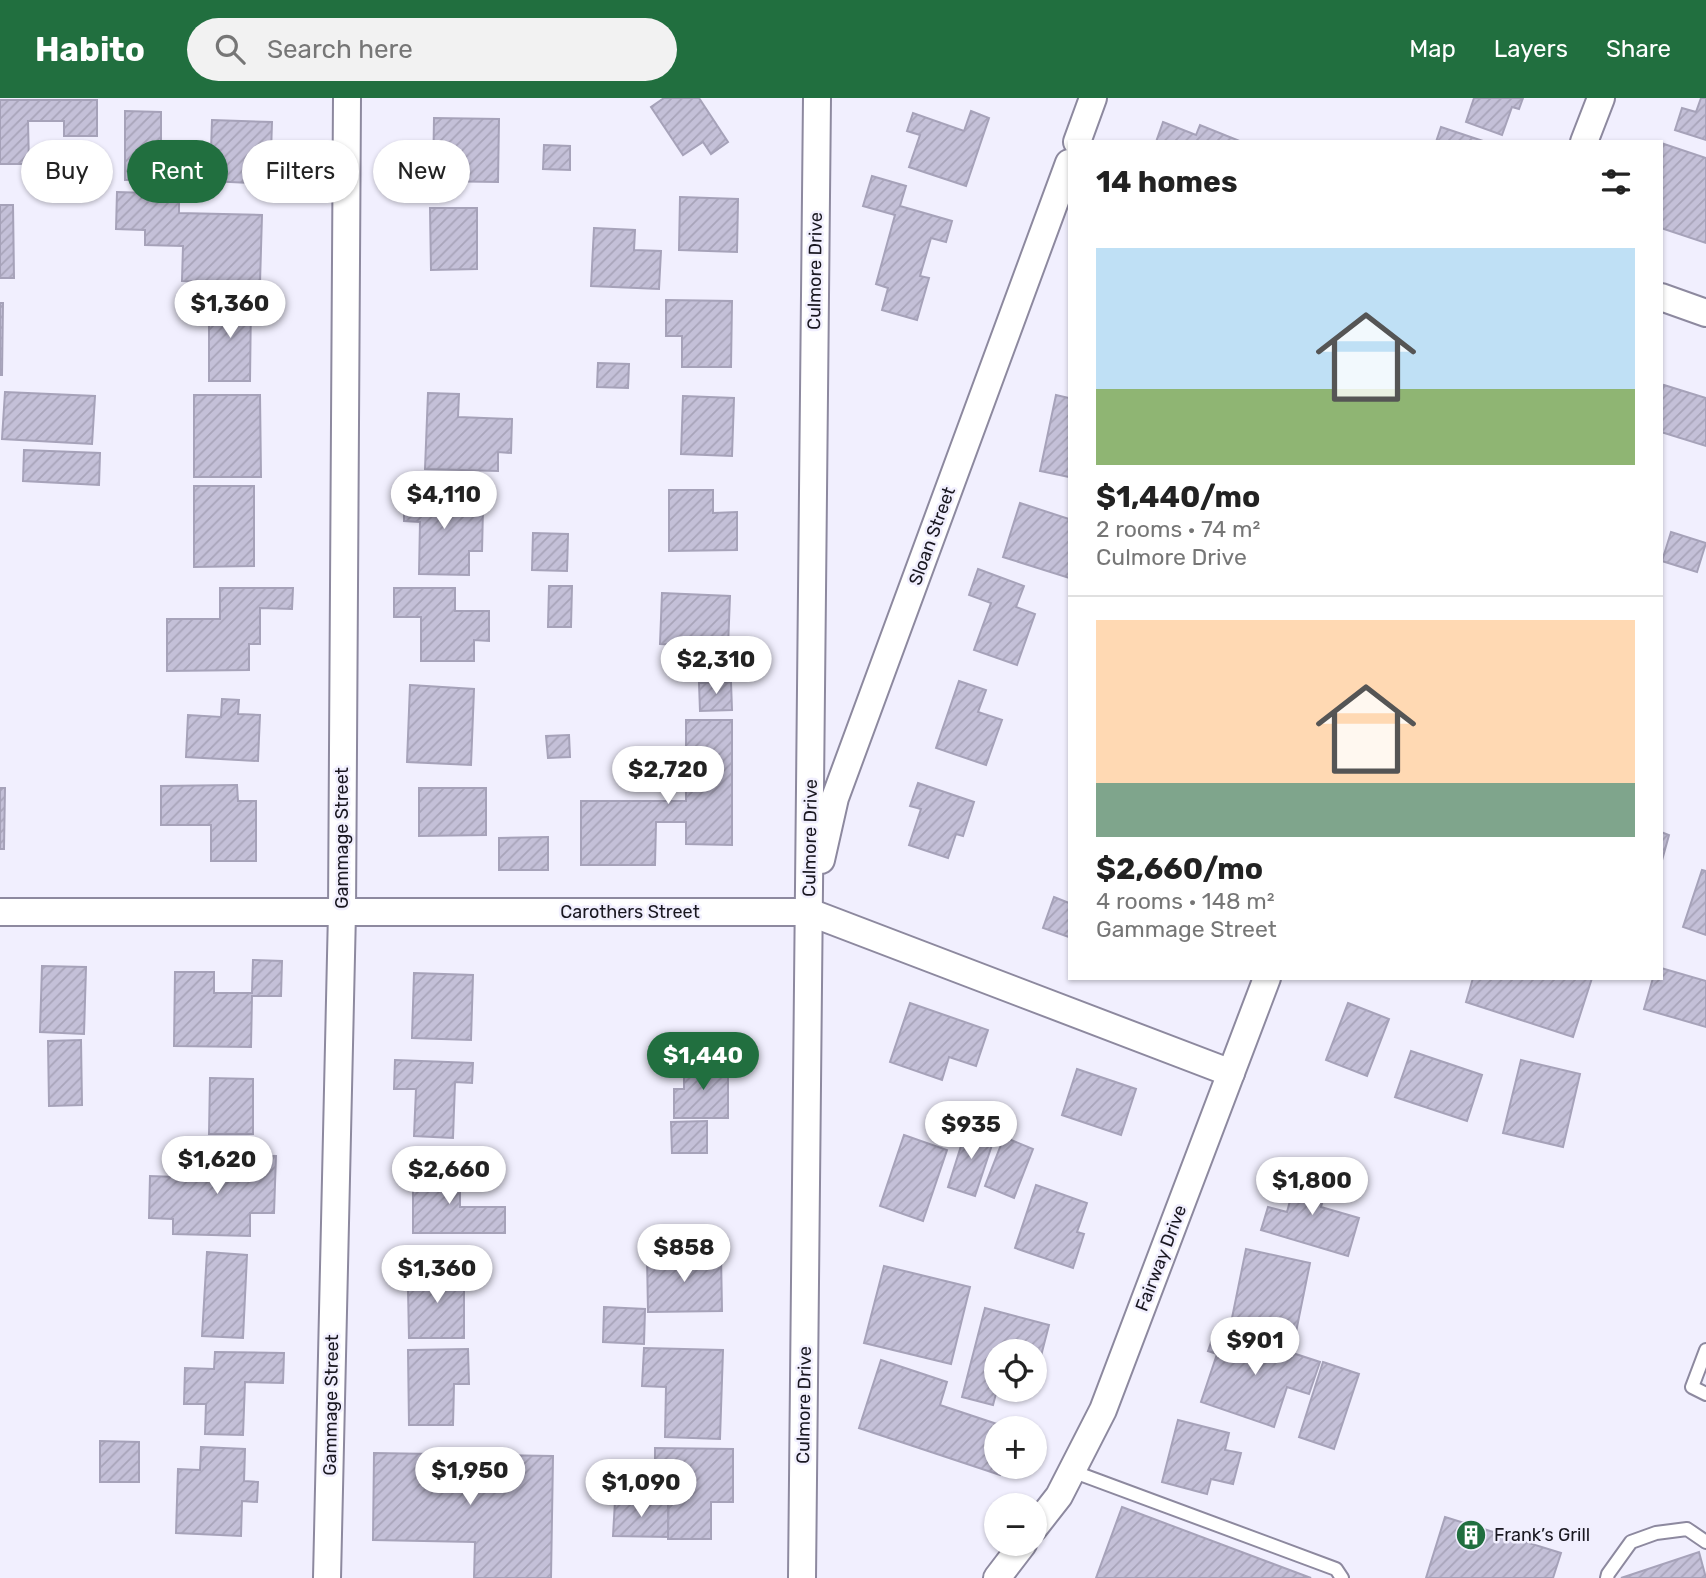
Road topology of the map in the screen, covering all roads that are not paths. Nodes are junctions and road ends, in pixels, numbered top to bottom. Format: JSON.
{"nodes":[{"id":1,"x":347,"y":98,"type":"edge"},
{"id":2,"x":1093,"y":98,"type":"edge"},
{"id":3,"x":1601,"y":98,"type":"edge"},
{"id":4,"x":814,"y":101,"type":"edge"},
{"id":5,"x":1078,"y":140,"type":"edge"},
{"id":6,"x":1585,"y":140,"type":"edge"},
{"id":7,"x":1068,"y":166,"type":"edge"},
{"id":8,"x":1663,"y":298,"type":"edge"},
{"id":9,"x":1706,"y":313,"type":"edge"},
{"id":10,"x":0,"y":912,"type":"edge"},
{"id":11,"x":342,"y":912,"type":"junction"},
{"id":12,"x":809,"y":912,"type":"junction"},
{"id":13,"x":1266,"y":980,"type":"edge"},
{"id":14,"x":1231,"y":1073,"type":"junction"},
{"id":15,"x":1706,"y":1350,"type":"edge"},
{"id":16,"x":1706,"y":1394,"type":"edge"},
{"id":17,"x":1072,"y":1471,"type":"junction"},
{"id":18,"x":1047,"y":1511,"type":"edge"},
{"id":19,"x":1706,"y":1542,"type":"edge"},
{"id":20,"x":1014,"y":1556,"type":"edge"},
{"id":21,"x":327,"y":1578,"type":"edge"},
{"id":22,"x":802,"y":1578,"type":"edge"},
{"id":23,"x":997,"y":1578,"type":"edge"},
{"id":24,"x":1342,"y":1578,"type":"edge"},
{"id":25,"x":1607,"y":1578,"type":"edge"}],
"edges":[{"from":1,"to":11,"type":"street","name":"Gammage Street"},
{"from":2,"to":5,"type":"street"},
{"from":3,"to":6,"type":"street"},
{"from":4,"to":12,"type":"street","name":"Culmore Drive"},
{"from":7,"to":12,"type":"street","name":"Sloan Street"},
{"from":8,"to":9,"type":"street"},
{"from":10,"to":11,"type":"street","name":"Carothers Street"},
{"from":11,"to":12,"type":"street","name":"Carothers Street"},
{"from":11,"to":21,"type":"street","name":"Gammage Street"},
{"from":12,"to":14,"type":"street","name":"Carothers Street"},
{"from":12,"to":22,"type":"street","name":"Culmore Drive"},
{"from":13,"to":14,"type":"street","name":"Fairway Drive"},
{"from":14,"to":17,"type":"street","name":"Fairway Drive"},
{"from":15,"to":16,"type":"lane"},
{"from":17,"to":18,"type":"street","name":"Fairway Drive"},
{"from":17,"to":24,"type":"lane"},
{"from":19,"to":25,"type":"lane"},
{"from":20,"to":23,"type":"street"}]}
